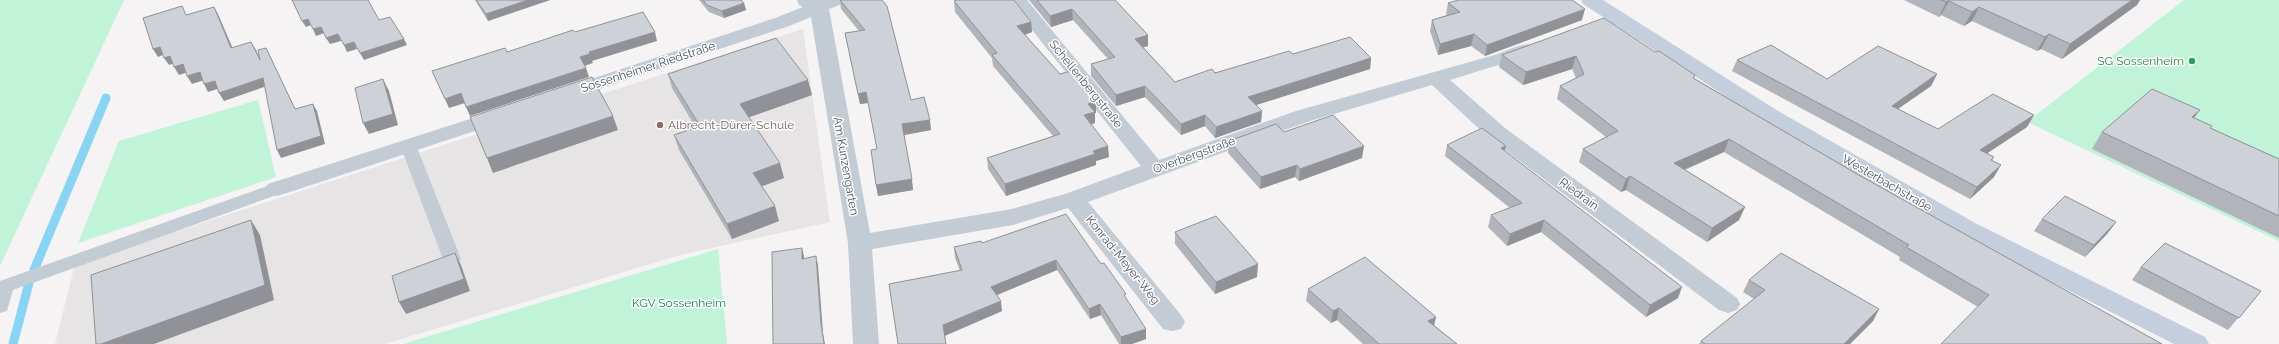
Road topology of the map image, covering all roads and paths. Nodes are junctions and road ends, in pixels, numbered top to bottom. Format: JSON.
{"nodes":[{"id":1,"x":1017,"y":0,"type":"edge"},
{"id":2,"x":1590,"y":0,"type":"edge"},
{"id":3,"x":819,"y":2,"type":"edge"},
{"id":4,"x":1614,"y":16,"type":"junction"},
{"id":5,"x":1592,"y":24,"type":"edge"},
{"id":6,"x":1549,"y":41,"type":"edge"},
{"id":7,"x":1435,"y":77,"type":"junction"},
{"id":8,"x":552,"y":98,"type":"edge"},
{"id":9,"x":522,"y":108,"type":"edge"},
{"id":10,"x":408,"y":145,"type":"junction"},
{"id":11,"x":1155,"y":169,"type":"junction"},
{"id":12,"x":276,"y":189,"type":"joint"},
{"id":13,"x":1073,"y":199,"type":"junction"},
{"id":14,"x":860,"y":243,"type":"junction"},
{"id":15,"x":452,"y":259,"type":"edge"},
{"id":16,"x":2,"y":287,"type":"edge"},
{"id":17,"x":1728,"y":304,"type":"dead end"},
{"id":18,"x":0,"y":306,"type":"edge"},
{"id":19,"x":1172,"y":322,"type":"dead end"},
{"id":20,"x":866,"y":344,"type":"edge"},
{"id":21,"x":2196,"y":344,"type":"edge"}],
"edges":[{"from":1,"to":11,"type":"street","name":"Schellenbergstraße"},
{"from":2,"to":4,"type":"main road","name":"Westerbachstraße"},
{"from":3,"to":8,"type":"street","name":"Sossenheimer Riedstraße"},
{"from":3,"to":14,"type":"street","name":"Am Kunzengarten"},
{"from":4,"to":5,"type":"street"},
{"from":4,"to":21,"type":"main road","name":"Westerbachstraße"},
{"from":6,"to":7,"type":"street","name":"Overbergstraße"},
{"from":7,"to":11,"type":"street","name":"Overbergstraße"},
{"from":7,"to":17,"type":"street","name":"Riedrain"},
{"from":9,"to":10,"type":"street"},
{"from":10,"to":12,"type":"street"},
{"from":10,"to":15,"type":"lane"},
{"from":11,"to":13,"type":"street","name":"Overbergstraße"},
{"from":12,"to":16,"type":"lane"},
{"from":13,"to":14,"type":"street","name":"Overbergstraße"},
{"from":13,"to":19,"type":"street","name":"Konrad-Meyer-Weg"},
{"from":14,"to":20,"type":"street","name":"Am Kunzengarten"},
{"from":16,"to":18,"type":"lane"}]}
